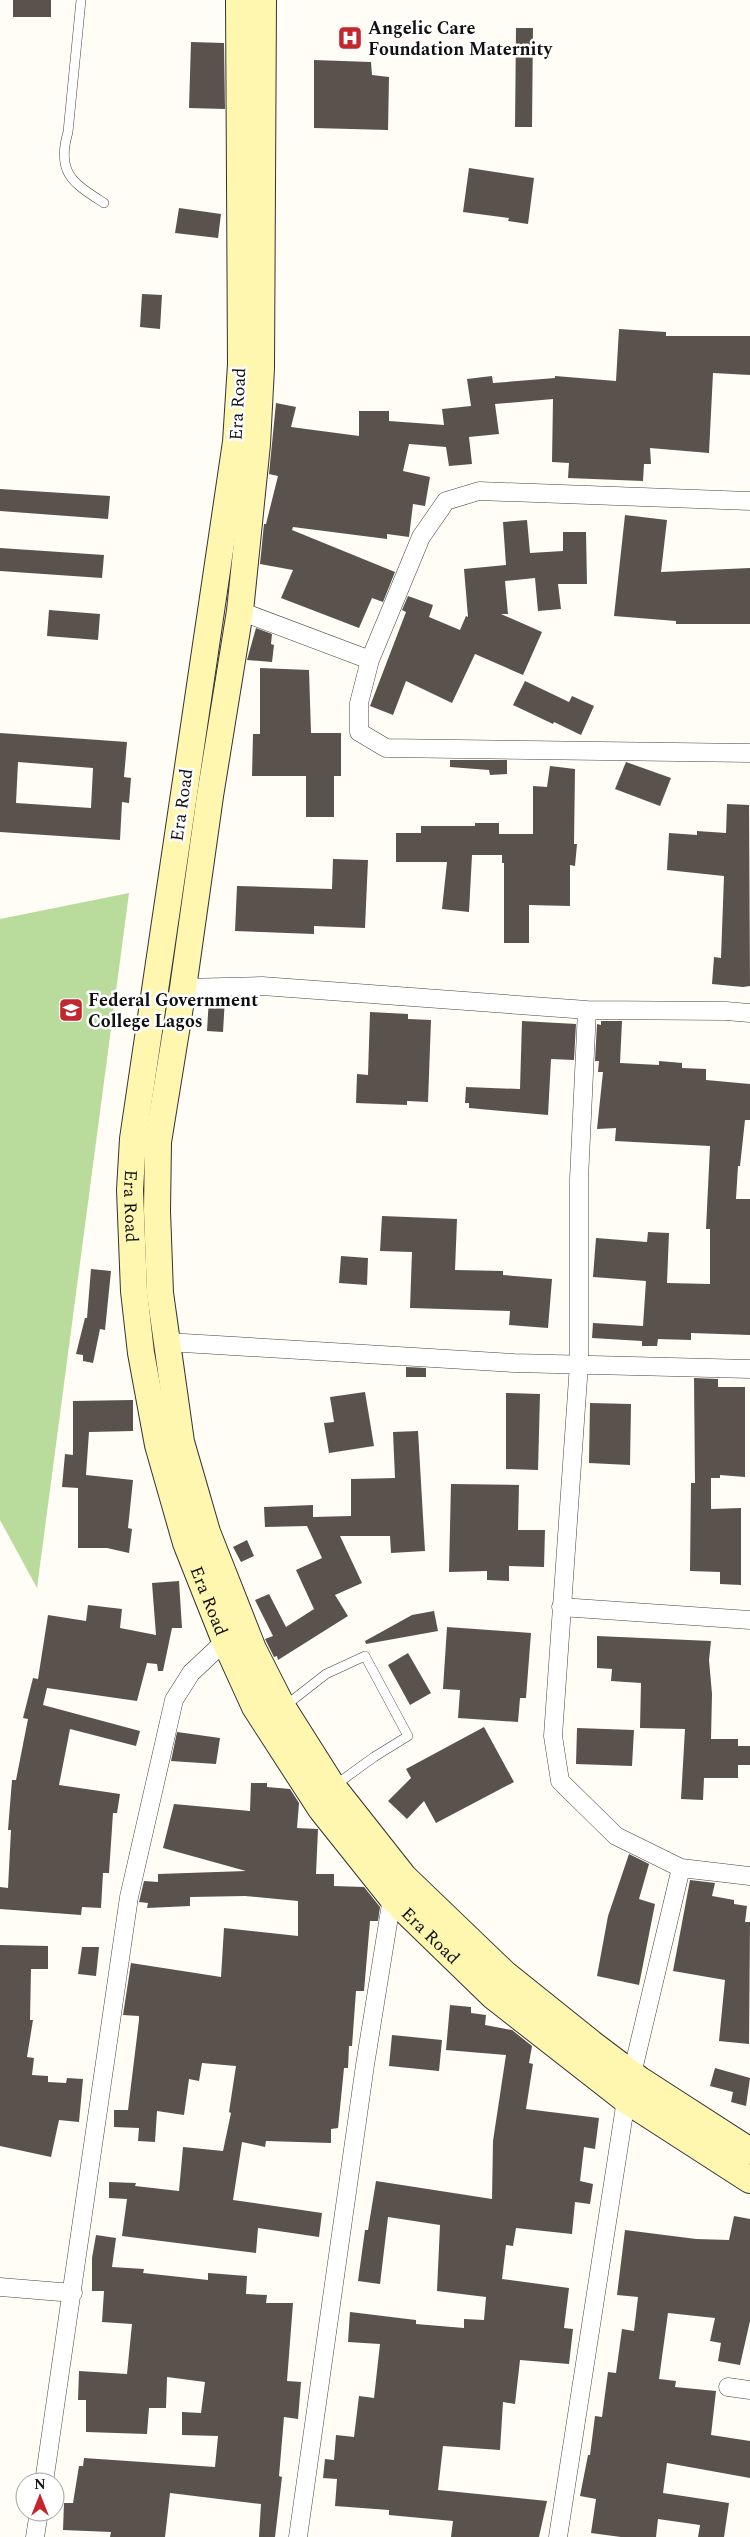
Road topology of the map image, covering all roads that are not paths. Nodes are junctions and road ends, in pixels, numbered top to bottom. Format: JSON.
{"nodes":[{"id":1,"x":81,"y":0,"type":"edge"},
{"id":2,"x":238,"y":0,"type":"edge"},
{"id":3,"x":263,"y":0,"type":"edge"},
{"id":4,"x":104,"y":203,"type":"dead end"},
{"id":5,"x":750,"y":501,"type":"edge"},
{"id":6,"x":240,"y":610,"type":"junction"},
{"id":7,"x":370,"y":660,"type":"junction"},
{"id":8,"x":750,"y":753,"type":"edge"},
{"id":9,"x":183,"y":988,"type":"junction"},
{"id":10,"x":587,"y":1010,"type":"junction"},
{"id":11,"x":750,"y":1013,"type":"edge"},
{"id":12,"x":167,"y":1342,"type":"junction"},
{"id":13,"x":579,"y":1364,"type":"junction"},
{"id":14,"x":750,"y":1369,"type":"edge"},
{"id":15,"x":182,"y":1489,"type":"junction"},
{"id":16,"x":561,"y":1607,"type":"junction"},
{"id":17,"x":750,"y":1620,"type":"edge"},
{"id":18,"x":225,"y":1641,"type":"junction"},
{"id":19,"x":283,"y":1708,"type":"junction"},
{"id":20,"x":334,"y":1787,"type":"junction"},
{"id":21,"x":681,"y":1868,"type":"junction"},
{"id":22,"x":750,"y":1876,"type":"edge"},
{"id":23,"x":392,"y":1898,"type":"junction"},
{"id":24,"x":632,"y":2074,"type":"junction"},
{"id":25,"x":626,"y":2100,"type":"junction"},
{"id":26,"x":750,"y":2151,"type":"edge"},
{"id":27,"x":750,"y":2180,"type":"edge"},
{"id":28,"x":0,"y":2287,"type":"edge"},
{"id":29,"x":73,"y":2293,"type":"junction"},
{"id":30,"x":728,"y":2387,"type":"dead end"},
{"id":31,"x":750,"y":2390,"type":"edge"},
{"id":32,"x":46,"y":2472,"type":"edge"},
{"id":33,"x":37,"y":2522,"type":"edge"},
{"id":34,"x":35,"y":2537,"type":"edge"},
{"id":35,"x":298,"y":2537,"type":"edge"},
{"id":36,"x":558,"y":2537,"type":"edge"}],
"edges":[{"from":1,"to":4,"type":"lane"},
{"from":2,"to":15,"type":"main road","name":"Era Road"},
{"from":3,"to":6,"type":"main road"},
{"from":5,"to":7,"type":"street"},
{"from":6,"to":7,"type":"street"},
{"from":6,"to":9,"type":"main road"},
{"from":7,"to":8,"type":"street"},
{"from":9,"to":10,"type":"street"},
{"from":9,"to":12,"type":"main road"},
{"from":10,"to":11,"type":"street"},
{"from":10,"to":13,"type":"street"},
{"from":12,"to":13,"type":"street"},
{"from":12,"to":15,"type":"main road"},
{"from":13,"to":14,"type":"street"},
{"from":13,"to":16,"type":"street"},
{"from":15,"to":18,"type":"main road","name":"Era Road"},
{"from":15,"to":19,"type":"main road"},
{"from":16,"to":17,"type":"street"},
{"from":16,"to":21,"type":"street"},
{"from":18,"to":23,"type":"main road","name":"Era Road"},
{"from":18,"to":29,"type":"street"},
{"from":19,"to":20,"type":"main road"},
{"from":19,"to":20,"type":"lane"},
{"from":20,"to":24,"type":"main road"},
{"from":21,"to":22,"type":"street"},
{"from":21,"to":24,"type":"street"},
{"from":23,"to":25,"type":"main road","name":"Era Road"},
{"from":23,"to":35,"type":"street"},
{"from":24,"to":26,"type":"main road"},
{"from":25,"to":27,"type":"main road","name":"Era Road"},
{"from":25,"to":36,"type":"street"},
{"from":28,"to":29,"type":"street"},
{"from":29,"to":32,"type":"street"},
{"from":30,"to":31,"type":"street"},
{"from":33,"to":34,"type":"street"}]}
